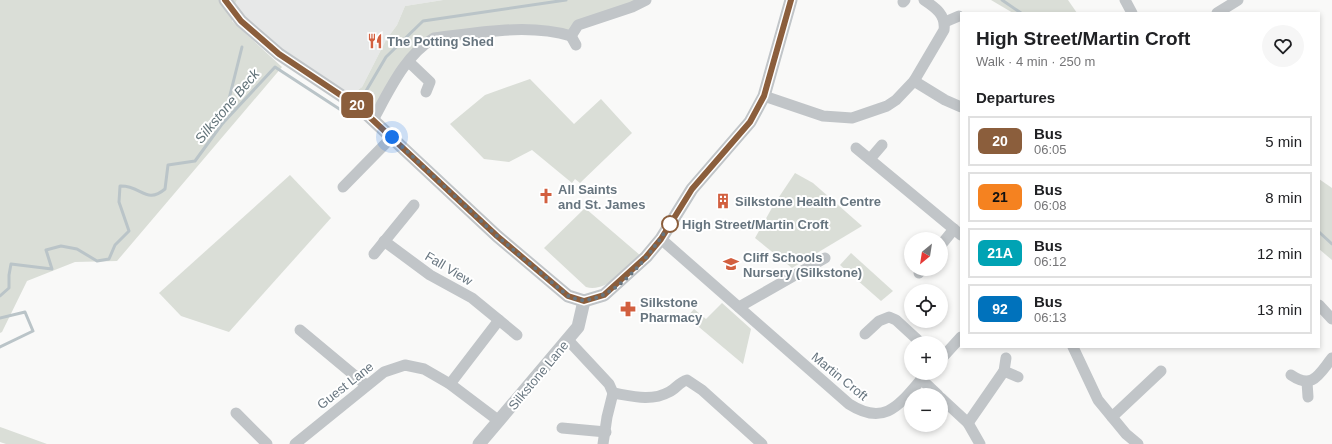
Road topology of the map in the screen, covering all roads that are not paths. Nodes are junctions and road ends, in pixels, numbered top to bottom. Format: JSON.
{"nodes":[{"id":1,"x":225,"y":0,"type":"edge"},
{"id":2,"x":646,"y":0,"type":"edge"},
{"id":3,"x":791,"y":0,"type":"edge"},
{"id":4,"x":924,"y":0,"type":"edge"},
{"id":5,"x":1125,"y":0,"type":"edge"},
{"id":6,"x":1238,"y":0,"type":"edge"},
{"id":7,"x":1131,"y":12,"type":"edge"},
{"id":8,"x":1219,"y":12,"type":"edge"},
{"id":9,"x":959,"y":16,"type":"dead end"},
{"id":10,"x":945,"y":22,"type":"junction"},
{"id":11,"x":408,"y":62,"type":"junction"},
{"id":12,"x":914,"y":81,"type":"junction"},
{"id":13,"x":430,"y":84,"type":"dead end"},
{"id":14,"x":764,"y":96,"type":"junction"},
{"id":15,"x":960,"y":107,"type":"edge"},
{"id":16,"x":373,"y":120,"type":"junction"},
{"id":17,"x":392,"y":137,"type":"junction"},
{"id":18,"x":882,"y":145,"type":"dead end"},
{"id":19,"x":856,"y":148,"type":"dead end"},
{"id":20,"x":870,"y":159,"type":"junction"},
{"id":21,"x":343,"y":187,"type":"dead end"},
{"id":22,"x":414,"y":205,"type":"dead end"},
{"id":23,"x":957,"y":232,"type":"edge"},
{"id":24,"x":661,"y":239,"type":"junction"},
{"id":25,"x":948,"y":240,"type":"edge"},
{"id":26,"x":384,"y":241,"type":"junction"},
{"id":27,"x":374,"y":254,"type":"dead end"},
{"id":28,"x":825,"y":258,"type":"dead end"},
{"id":29,"x":584,"y":301,"type":"junction"},
{"id":30,"x":1320,"y":306,"type":"edge"},
{"id":31,"x":739,"y":307,"type":"junction"},
{"id":32,"x":1332,"y":319,"type":"edge"},
{"id":33,"x":499,"y":320,"type":"junction"},
{"id":34,"x":300,"y":330,"type":"dead end"},
{"id":35,"x":517,"y":334,"type":"dead end"},
{"id":36,"x":864,"y":334,"type":"dead end"},
{"id":37,"x":914,"y":336,"type":"edge"},
{"id":38,"x":960,"y":338,"type":"edge"},
{"id":39,"x":310,"y":339,"type":"junction"},
{"id":40,"x":568,"y":340,"type":"junction"},
{"id":41,"x":303,"y":348,"type":"dead end"},
{"id":42,"x":1072,"y":348,"type":"edge"},
{"id":43,"x":948,"y":351,"type":"edge"},
{"id":44,"x":1006,"y":358,"type":"dead end"},
{"id":45,"x":1332,"y":358,"type":"edge"},
{"id":46,"x":1004,"y":371,"type":"junction"},
{"id":47,"x":1161,"y":371,"type":"dead end"},
{"id":48,"x":1291,"y":375,"type":"dead end"},
{"id":49,"x":1018,"y":377,"type":"dead end"},
{"id":50,"x":1138,"y":377,"type":"dead end"},
{"id":51,"x":920,"y":380,"type":"edge"},
{"id":52,"x":1307,"y":382,"type":"junction"},
{"id":53,"x":450,"y":384,"type":"junction"},
{"id":54,"x":1146,"y":385,"type":"junction"},
{"id":55,"x":366,"y":386,"type":"junction"},
{"id":56,"x":613,"y":393,"type":"junction"},
{"id":57,"x":1308,"y":397,"type":"dead end"},
{"id":58,"x":948,"y":404,"type":"edge"},
{"id":59,"x":236,"y":413,"type":"dead end"},
{"id":60,"x":1112,"y":417,"type":"junction"},
{"id":61,"x":499,"y":421,"type":"junction"},
{"id":62,"x":968,"y":423,"type":"junction"},
{"id":63,"x":562,"y":428,"type":"dead end"},
{"id":64,"x":606,"y":432,"type":"junction"},
{"id":65,"x":266,"y":444,"type":"edge"},
{"id":66,"x":295,"y":444,"type":"edge"},
{"id":67,"x":479,"y":444,"type":"edge"},
{"id":68,"x":604,"y":444,"type":"edge"},
{"id":69,"x":762,"y":444,"type":"edge"},
{"id":70,"x":980,"y":444,"type":"edge"},
{"id":71,"x":1138,"y":444,"type":"edge"}],
"edges":[{"from":1,"to":16,"type":"street"},
{"from":2,"to":11,"type":"street"},
{"from":3,"to":14,"type":"street"},
{"from":4,"to":10,"type":"street"},
{"from":5,"to":7,"type":"street"},
{"from":6,"to":8,"type":"street"},
{"from":9,"to":10,"type":"street"},
{"from":10,"to":12,"type":"street"},
{"from":11,"to":13,"type":"street"},
{"from":11,"to":16,"type":"street"},
{"from":12,"to":14,"type":"street"},
{"from":12,"to":15,"type":"street"},
{"from":14,"to":24,"type":"street"},
{"from":16,"to":17,"type":"street"},
{"from":17,"to":21,"type":"street"},
{"from":17,"to":29,"type":"street"},
{"from":18,"to":20,"type":"street"},
{"from":19,"to":20,"type":"street"},
{"from":20,"to":23,"type":"street"},
{"from":22,"to":26,"type":"street"},
{"from":23,"to":25,"type":"street"},
{"from":24,"to":29,"type":"street"},
{"from":24,"to":31,"type":"street","name":"Martin Croft"},
{"from":26,"to":27,"type":"street"},
{"from":26,"to":33,"type":"street","name":"Fall View"},
{"from":28,"to":31,"type":"street"},
{"from":29,"to":40,"type":"street","name":"Silkstone Lane"},
{"from":30,"to":32,"type":"street"},
{"from":31,"to":51,"type":"street","name":"Martin Croft"},
{"from":33,"to":35,"type":"street","name":"Fall View"},
{"from":33,"to":53,"type":"street"},
{"from":34,"to":39,"type":"street"},
{"from":36,"to":37,"type":"street"},
{"from":38,"to":43,"type":"street"},
{"from":39,"to":41,"type":"street"},
{"from":39,"to":55,"type":"street"},
{"from":40,"to":56,"type":"street"},
{"from":40,"to":61,"type":"street","name":"Silkstone Lane"},
{"from":42,"to":60,"type":"street"},
{"from":44,"to":46,"type":"street"},
{"from":45,"to":52,"type":"street"},
{"from":46,"to":49,"type":"street"},
{"from":46,"to":62,"type":"street"},
{"from":47,"to":54,"type":"street"},
{"from":48,"to":52,"type":"street"},
{"from":50,"to":54,"type":"street"},
{"from":52,"to":57,"type":"street"},
{"from":53,"to":55,"type":"street","name":"Guest Lane"},
{"from":53,"to":61,"type":"street","name":"Guest Lane"},
{"from":54,"to":60,"type":"street"},
{"from":55,"to":66,"type":"street","name":"Guest Lane"},
{"from":56,"to":64,"type":"street"},
{"from":56,"to":69,"type":"street"},
{"from":58,"to":62,"type":"street"},
{"from":59,"to":65,"type":"street"},
{"from":60,"to":71,"type":"street"},
{"from":61,"to":67,"type":"street","name":"Silkstone Lane"},
{"from":62,"to":70,"type":"street"},
{"from":63,"to":64,"type":"street"},
{"from":64,"to":68,"type":"street"}]}
